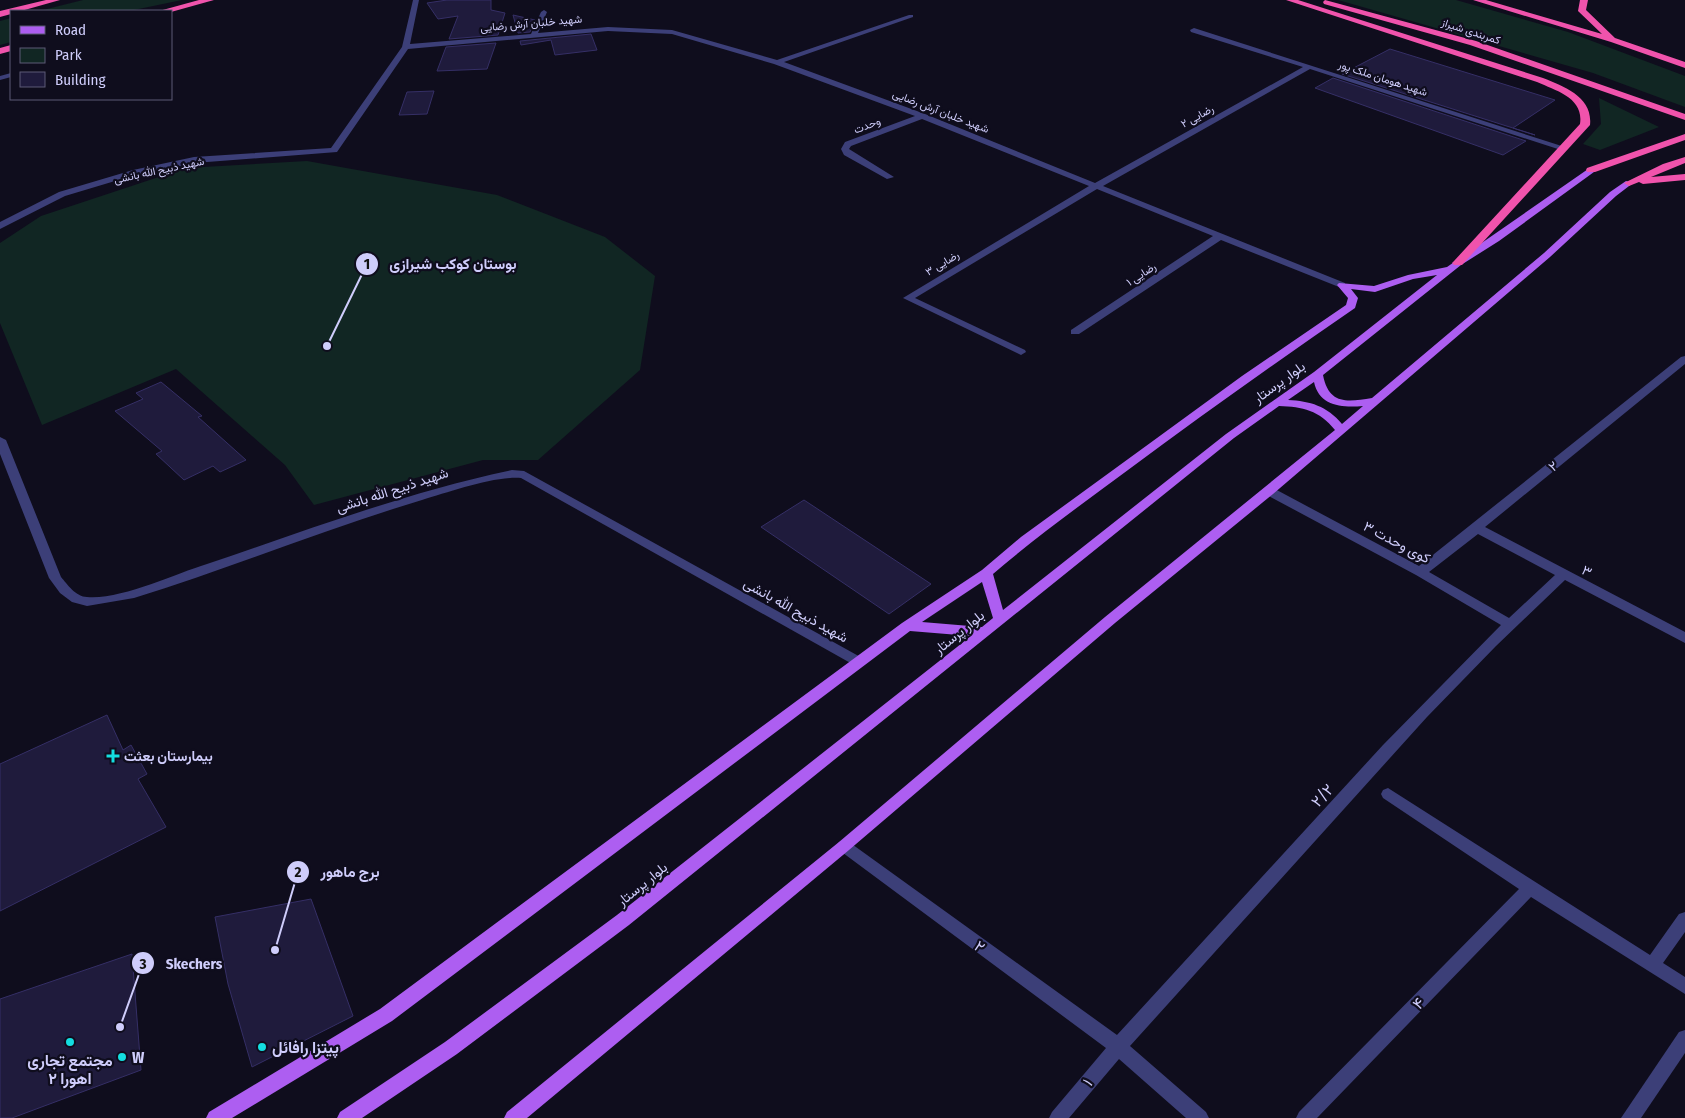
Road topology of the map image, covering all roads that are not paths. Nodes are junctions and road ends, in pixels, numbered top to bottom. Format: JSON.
{"nodes":[{"id":1,"x":56,"y":0,"type":"edge"},
{"id":2,"x":210,"y":0,"type":"edge"},
{"id":3,"x":416,"y":0,"type":"edge"},
{"id":4,"x":1290,"y":0,"type":"edge"},
{"id":5,"x":1319,"y":0,"type":"edge"},
{"id":6,"x":1476,"y":0,"type":"edge"},
{"id":7,"x":1584,"y":0,"type":"edge"},
{"id":8,"x":16,"y":10,"type":"edge"},
{"id":9,"x":167,"y":10,"type":"edge"},
{"id":10,"x":544,"y":12,"type":"dead end"},
{"id":11,"x":911,"y":16,"type":"dead end"},
{"id":12,"x":1194,"y":30,"type":"dead end"},
{"id":13,"x":534,"y":35,"type":"junction"},
{"id":14,"x":1614,"y":40,"type":"junction"},
{"id":15,"x":406,"y":47,"type":"junction"},
{"id":16,"x":777,"y":62,"type":"junction"},
{"id":17,"x":1681,"y":64,"type":"edge"},
{"id":18,"x":1310,"y":66,"type":"junction"},
{"id":19,"x":922,"y":116,"type":"junction"},
{"id":20,"x":1685,"y":117,"type":"edge"},
{"id":21,"x":1685,"y":137,"type":"edge"},
{"id":22,"x":1564,"y":148,"type":"junction"},
{"id":23,"x":1685,"y":160,"type":"edge"},
{"id":24,"x":1591,"y":170,"type":"joint"},
{"id":25,"x":1685,"y":177,"type":"edge"},
{"id":26,"x":890,"y":178,"type":"dead end"},
{"id":27,"x":1629,"y":182,"type":"junction"},
{"id":28,"x":1096,"y":186,"type":"junction"},
{"id":29,"x":0,"y":226,"type":"edge"},
{"id":30,"x":1220,"y":236,"type":"junction"},
{"id":31,"x":1453,"y":266,"type":"junction"},
{"id":32,"x":1342,"y":285,"type":"junction"},
{"id":33,"x":1075,"y":332,"type":"dead end"},
{"id":34,"x":1021,"y":352,"type":"dead end"},
{"id":35,"x":1685,"y":359,"type":"edge"},
{"id":36,"x":1318,"y":374,"type":"junction"},
{"id":37,"x":1374,"y":401,"type":"junction"},
{"id":38,"x":1277,"y":403,"type":"junction"},
{"id":39,"x":1340,"y":430,"type":"junction"},
{"id":40,"x":0,"y":440,"type":"edge"},
{"id":41,"x":1270,"y":491,"type":"junction"},
{"id":42,"x":1477,"y":528,"type":"junction"},
{"id":43,"x":1420,"y":572,"type":"junction"},
{"id":44,"x":986,"y":573,"type":"junction"},
{"id":45,"x":1562,"y":575,"type":"junction"},
{"id":46,"x":1000,"y":621,"type":"junction"},
{"id":47,"x":1509,"y":624,"type":"junction"},
{"id":48,"x":907,"y":626,"type":"junction"},
{"id":49,"x":986,"y":632,"type":"junction"},
{"id":50,"x":1685,"y":638,"type":"edge"},
{"id":51,"x":858,"y":662,"type":"junction"},
{"id":52,"x":1388,"y":794,"type":"dead end"},
{"id":53,"x":844,"y":846,"type":"junction"},
{"id":54,"x":1530,"y":888,"type":"junction"},
{"id":55,"x":1685,"y":919,"type":"edge"},
{"id":56,"x":1652,"y":965,"type":"junction"},
{"id":57,"x":1685,"y":986,"type":"edge"},
{"id":58,"x":1685,"y":1038,"type":"edge"},
{"id":59,"x":1116,"y":1046,"type":"junction"},
{"id":60,"x":215,"y":1118,"type":"edge"},
{"id":61,"x":346,"y":1118,"type":"edge"},
{"id":62,"x":514,"y":1118,"type":"edge"},
{"id":63,"x":1058,"y":1118,"type":"edge"},
{"id":64,"x":1200,"y":1118,"type":"edge"},
{"id":65,"x":1305,"y":1118,"type":"edge"},
{"id":66,"x":1630,"y":1118,"type":"edge"}],
"edges":[{"from":1,"to":8,"type":"highway"},
{"from":2,"to":9,"type":"highway"},
{"from":3,"to":15,"type":"street","name":"شهید ذبیح الله بانشی"},
{"from":4,"to":22,"type":"highway"},
{"from":5,"to":20,"type":"highway","name":"کمربندی شیراز"},
{"from":6,"to":14,"type":"highway"},
{"from":7,"to":14,"type":"highway"},
{"from":10,"to":13,"type":"street"},
{"from":11,"to":16,"type":"street"},
{"from":12,"to":18,"type":"street","name":"شهید هومان ملک پور"},
{"from":13,"to":15,"type":"street","name":"شهید خلبان آرش رضایی"},
{"from":13,"to":16,"type":"street","name":"شهید خلبان آرش رضایی"},
{"from":14,"to":17,"type":"highway"},
{"from":15,"to":29,"type":"street","name":"شهید ذبیح الله بانشی"},
{"from":16,"to":19,"type":"street","name":"شهید خلبان آرش رضایی"},
{"from":18,"to":22,"type":"street","name":"شهید هومان ملک پور"},
{"from":18,"to":28,"type":"street","name":"رضایی ۲"},
{"from":19,"to":26,"type":"street","name":"وحدت"},
{"from":19,"to":28,"type":"street","name":"شهید خلبان آرش رضایی"},
{"from":21,"to":24,"type":"highway"},
{"from":22,"to":31,"type":"highway"},
{"from":23,"to":27,"type":"highway"},
{"from":24,"to":31,"type":"main road","name":"بلوار پرستار"},
{"from":25,"to":27,"type":"highway"},
{"from":27,"to":37,"type":"main road"},
{"from":28,"to":30,"type":"street","name":"شهید خلبان آرش رضایی"},
{"from":28,"to":34,"type":"street","name":"رضایی ۳"},
{"from":30,"to":32,"type":"street","name":"شهید خلبان آرش رضایی"},
{"from":30,"to":33,"type":"street","name":"رضایی ۱"},
{"from":31,"to":32,"type":"main road","name":"شهید خلبان آرش رضایی"},
{"from":31,"to":36,"type":"main road","name":"بلوار پرستار"},
{"from":32,"to":44,"type":"main road"},
{"from":35,"to":42,"type":"street","name":"۲"},
{"from":36,"to":37,"type":"main road"},
{"from":36,"to":38,"type":"main road","name":"بلوار پرستار"},
{"from":37,"to":39,"type":"main road"},
{"from":38,"to":39,"type":"main road"},
{"from":38,"to":46,"type":"main road","name":"بلوار پرستار"},
{"from":39,"to":41,"type":"main road"},
{"from":40,"to":51,"type":"street","name":"شهید ذبیح الله بانشی"},
{"from":41,"to":43,"type":"street","name":"کوی وحدت ۳"},
{"from":41,"to":53,"type":"main road"},
{"from":42,"to":43,"type":"street","name":"۲"},
{"from":42,"to":45,"type":"street","name":"۳"},
{"from":43,"to":47,"type":"street","name":"کوی وحدت ۳"},
{"from":44,"to":46,"type":"main road"},
{"from":44,"to":48,"type":"main road"},
{"from":45,"to":47,"type":"street","name":"۲/۲"},
{"from":45,"to":50,"type":"street","name":"۳"},
{"from":46,"to":49,"type":"main road","name":"بلوار پرستار"},
{"from":47,"to":59,"type":"street","name":"۲/۲"},
{"from":48,"to":49,"type":"main road"},
{"from":48,"to":51,"type":"main road"},
{"from":49,"to":61,"type":"main road","name":"بلوار پرستار"},
{"from":51,"to":60,"type":"main road"},
{"from":52,"to":54,"type":"street"},
{"from":53,"to":59,"type":"street","name":"۲"},
{"from":53,"to":62,"type":"main road"},
{"from":54,"to":56,"type":"street"},
{"from":54,"to":65,"type":"street","name":"۴"},
{"from":55,"to":56,"type":"street"},
{"from":56,"to":57,"type":"street"},
{"from":58,"to":66,"type":"street"},
{"from":59,"to":63,"type":"street","name":"۱"},
{"from":59,"to":64,"type":"street","name":"۲"}]}
